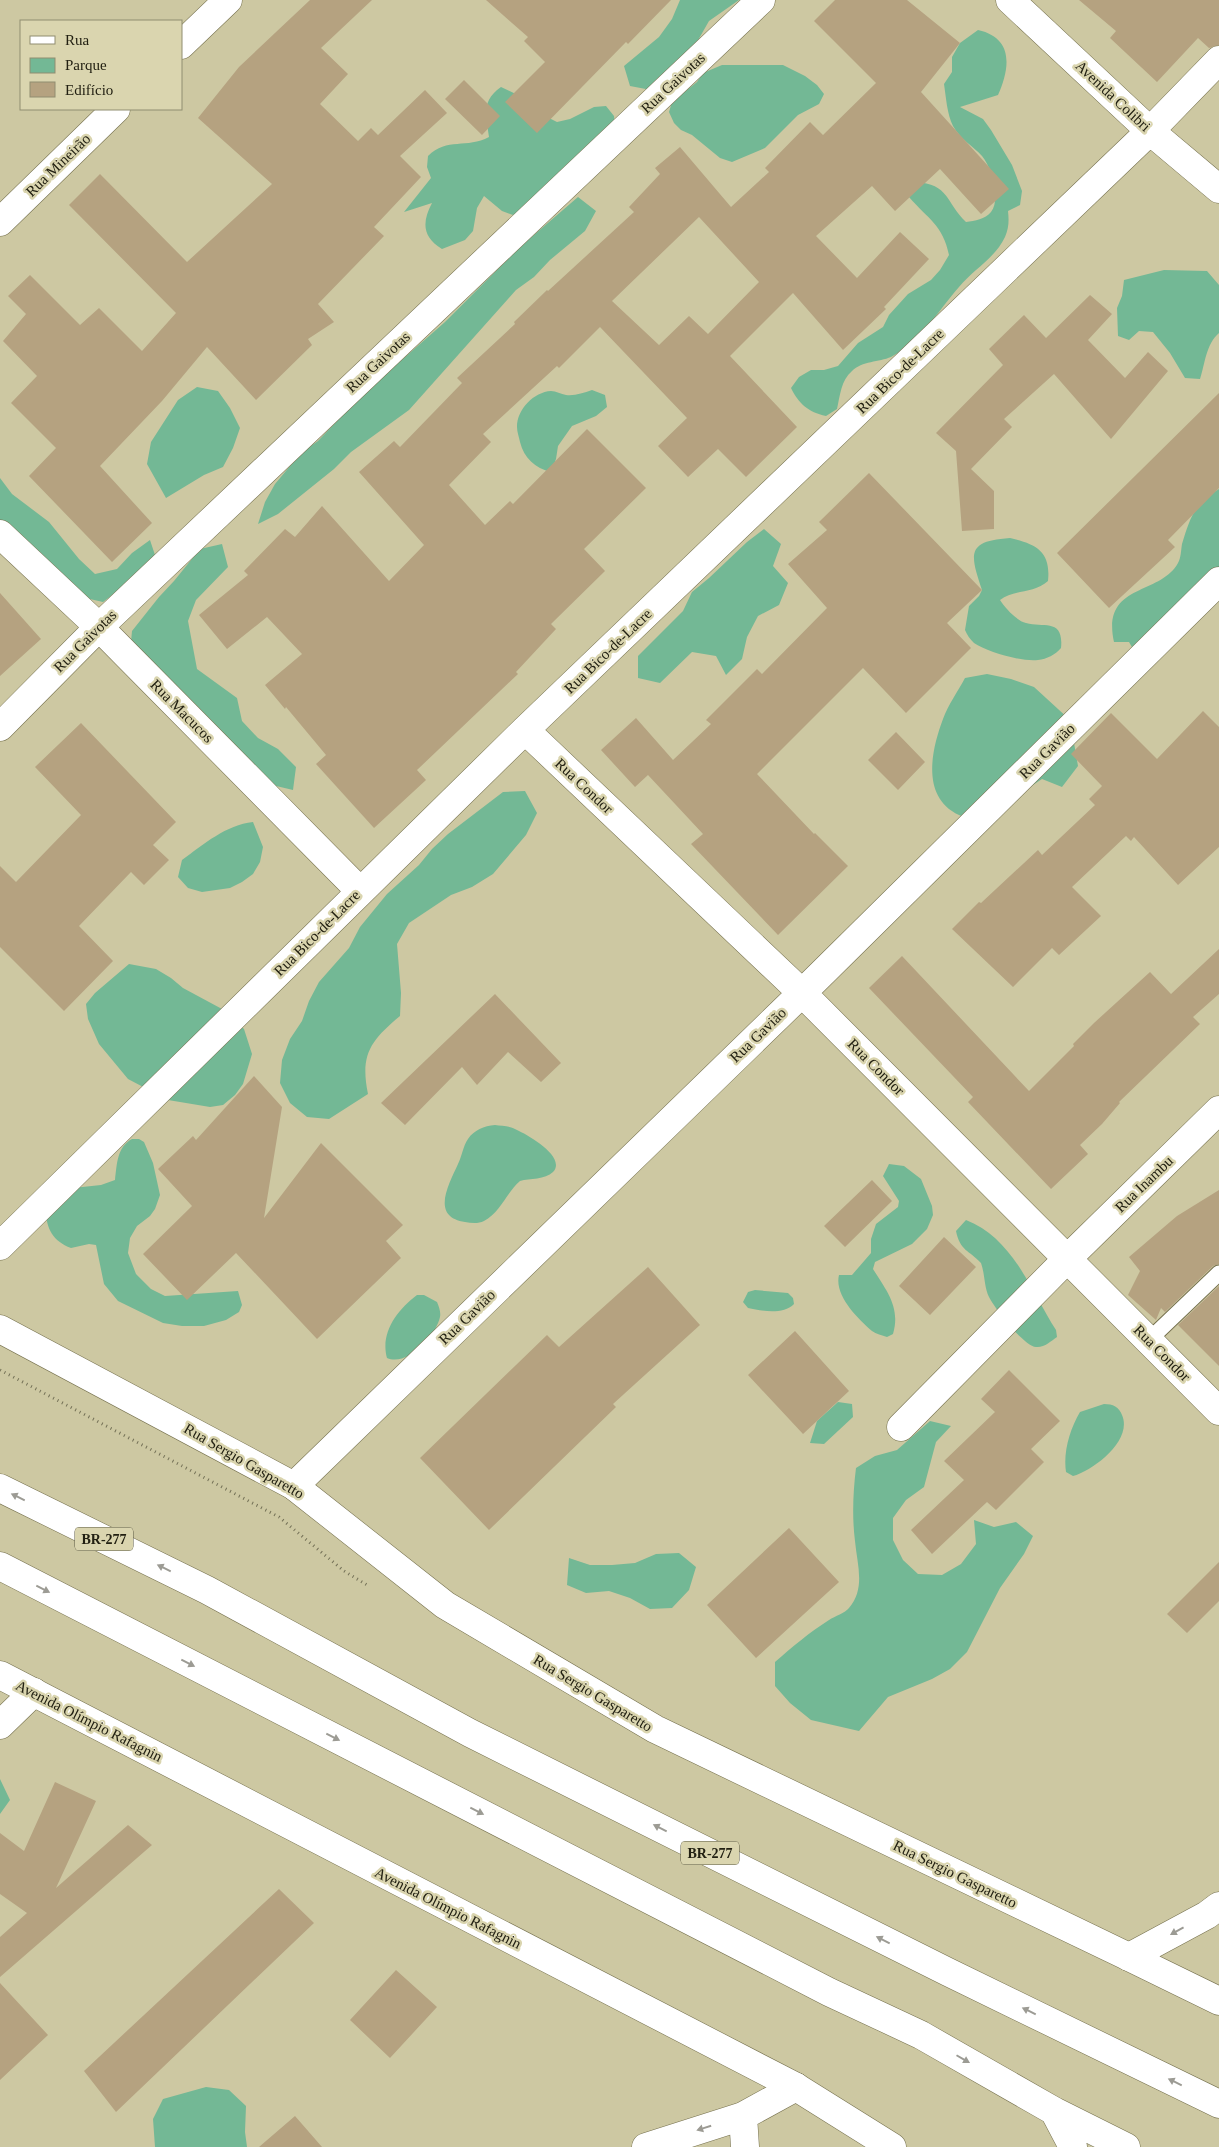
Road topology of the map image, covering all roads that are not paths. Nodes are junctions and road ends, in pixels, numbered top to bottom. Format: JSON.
{"nodes":[{"id":1,"x":228,"y":0,"type":"edge"},
{"id":2,"x":760,"y":0,"type":"edge"},
{"id":3,"x":1010,"y":0,"type":"edge"},
{"id":4,"x":182,"y":44,"type":"edge"},
{"id":5,"x":1219,"y":60,"type":"edge"},
{"id":6,"x":115,"y":110,"type":"edge"},
{"id":7,"x":1150,"y":131,"type":"junction"},
{"id":8,"x":1219,"y":189,"type":"edge"},
{"id":9,"x":0,"y":222,"type":"edge"},
{"id":10,"x":0,"y":534,"type":"edge"},
{"id":11,"x":1219,"y":581,"type":"edge"},
{"id":12,"x":99,"y":627,"type":"junction"},
{"id":13,"x":0,"y":727,"type":"edge"},
{"id":14,"x":525,"y":730,"type":"junction"},
{"id":15,"x":360,"y":891,"type":"junction"},
{"id":16,"x":802,"y":993,"type":"junction"},
{"id":17,"x":1219,"y":1110,"type":"edge"},
{"id":18,"x":0,"y":1246,"type":"edge"},
{"id":19,"x":1068,"y":1258,"type":"junction"},
{"id":20,"x":1219,"y":1273,"type":"edge"},
{"id":21,"x":0,"y":1329,"type":"edge"},
{"id":22,"x":1149,"y":1340,"type":"junction"},
{"id":23,"x":1219,"y":1411,"type":"edge"},
{"id":24,"x":901,"y":1427,"type":"dead end"},
{"id":25,"x":294,"y":1486,"type":"junction"},
{"id":26,"x":0,"y":1488,"type":"edge"},
{"id":27,"x":0,"y":1566,"type":"edge"},
{"id":28,"x":0,"y":1675,"type":"edge"},
{"id":29,"x":34,"y":1692,"type":"junction"},
{"id":30,"x":0,"y":1725,"type":"edge"},
{"id":31,"x":1219,"y":1906,"type":"edge"},
{"id":32,"x":1129,"y":1957,"type":"junction"},
{"id":33,"x":1219,"y":2000,"type":"edge"},
{"id":34,"x":796,"y":2087,"type":"junction"},
{"id":35,"x":1219,"y":2104,"type":"edge"},
{"id":36,"x":1054,"y":2111,"type":"junction"},
{"id":37,"x":743,"y":2116,"type":"junction"},
{"id":38,"x":659,"y":2146,"type":"edge"},
{"id":39,"x":745,"y":2147,"type":"edge"},
{"id":40,"x":892,"y":2147,"type":"edge"},
{"id":41,"x":1073,"y":2147,"type":"edge"},
{"id":42,"x":1126,"y":2147,"type":"edge"}],
"edges":[{"from":1,"to":4,"type":"main road"},
{"from":2,"to":12,"type":"main road","name":"Rua Gaivotas"},
{"from":3,"to":7,"type":"main road","name":"Avenida Colibri"},
{"from":5,"to":7,"type":"main road","name":"Rua Bico-de-Lacre"},
{"from":6,"to":9,"type":"main road","name":"Rua Mineirão"},
{"from":7,"to":8,"type":"main road","name":"Avenida Colibri"},
{"from":7,"to":14,"type":"main road","name":"Rua Bico-de-Lacre"},
{"from":10,"to":12,"type":"main road","name":"Rua Macucos"},
{"from":11,"to":16,"type":"main road","name":"Rua Gavião"},
{"from":12,"to":13,"type":"main road","name":"Rua Gaivotas"},
{"from":12,"to":15,"type":"main road","name":"Rua Macucos"},
{"from":14,"to":15,"type":"main road","name":"Rua Bico-de-Lacre"},
{"from":14,"to":16,"type":"main road","name":"Rua Condor"},
{"from":15,"to":18,"type":"main road","name":"Rua Bico-de-Lacre"},
{"from":16,"to":19,"type":"main road","name":"Rua Condor"},
{"from":16,"to":25,"type":"main road","name":"Rua Gavião"},
{"from":17,"to":19,"type":"main road","name":"Rua Inambu"},
{"from":19,"to":22,"type":"main road","name":"Rua Condor"},
{"from":19,"to":24,"type":"main road","name":"Rua Inambu"},
{"from":20,"to":22,"type":"lane"},
{"from":21,"to":25,"type":"main road","name":"Rua Sergio Gasparetto"},
{"from":22,"to":23,"type":"main road","name":"Rua Condor"},
{"from":25,"to":32,"type":"main road","name":"Rua Sergio Gasparetto"},
{"from":35,"to":26,"type":"main road","number":"BR-277","one_way":true},
{"from":27,"to":36,"type":"main road","one_way":true},
{"from":28,"to":29,"type":"main road","name":"Avenida Olímpio Rafagnin"},
{"from":29,"to":30,"type":"main road"},
{"from":29,"to":34,"type":"main road","name":"Avenida Olímpio Rafagnin"},
{"from":31,"to":32,"type":"main road","one_way":true},
{"from":32,"to":33,"type":"main road","name":"Rua Sergio Gasparetto"},
{"from":34,"to":37,"type":"main road"},
{"from":34,"to":40,"type":"main road","name":"Avenida Olímpio Rafagnin"},
{"from":36,"to":41,"type":"main road"},
{"from":36,"to":42,"type":"main road"},
{"from":37,"to":38,"type":"main road","one_way":true},
{"from":37,"to":39,"type":"main road"}]}
